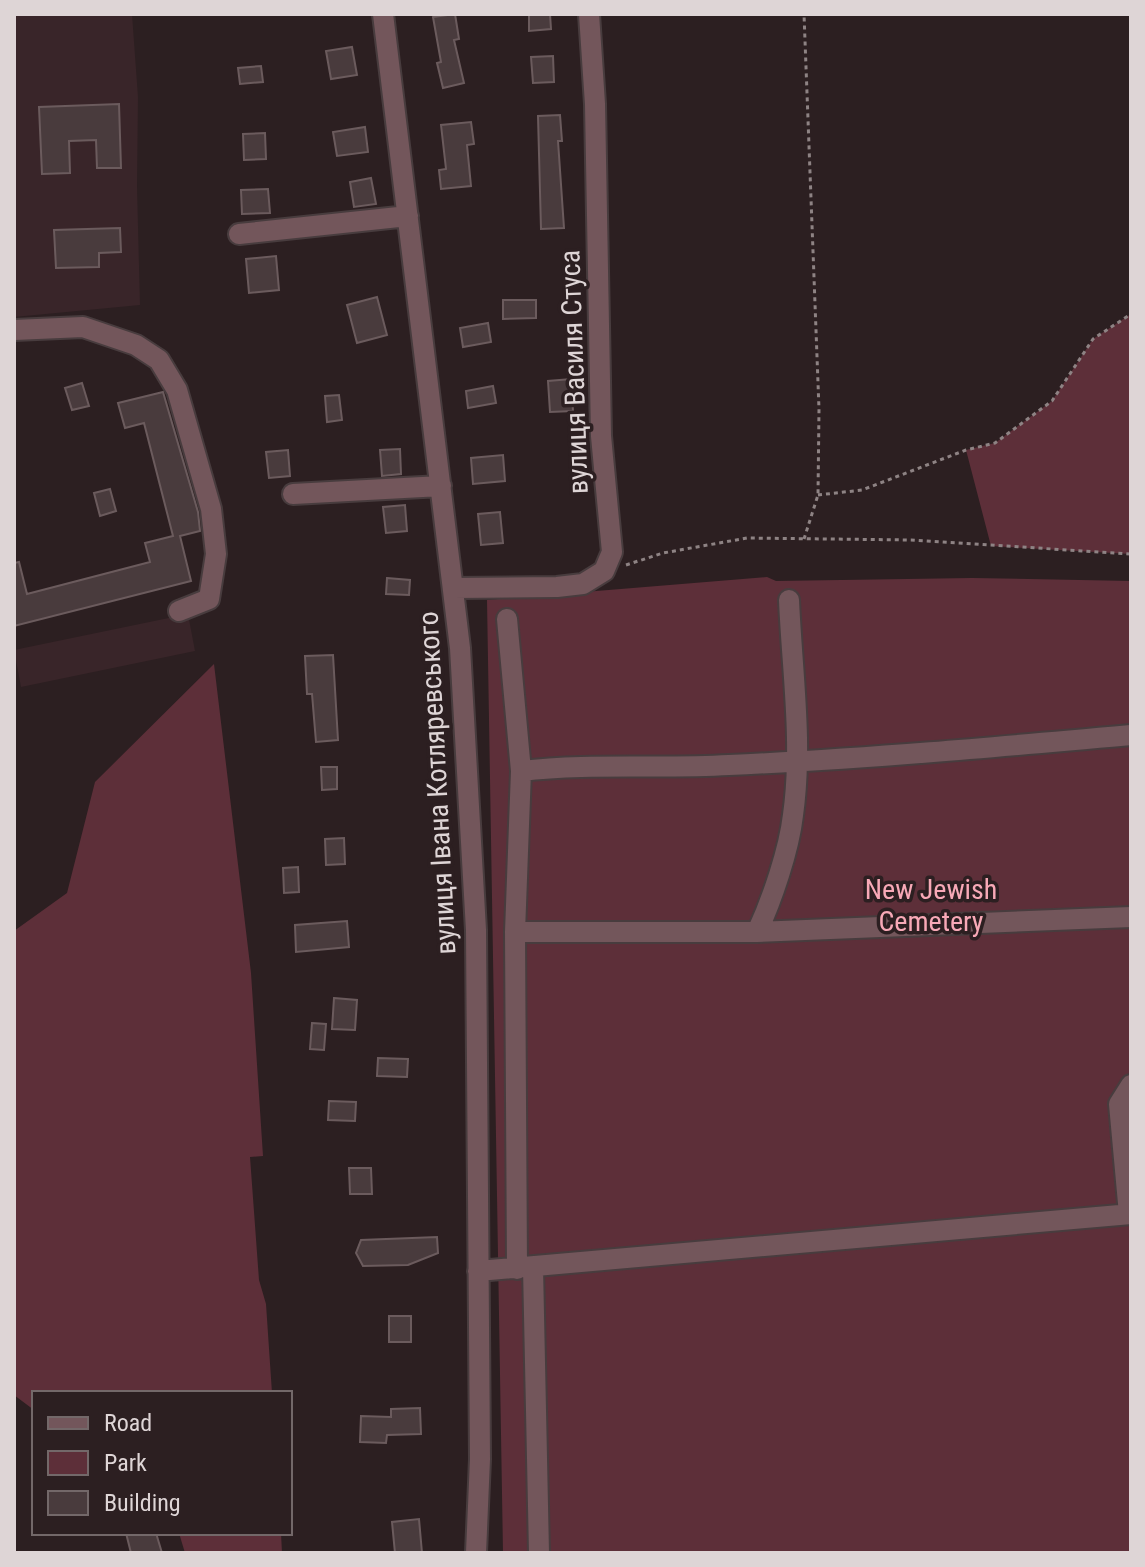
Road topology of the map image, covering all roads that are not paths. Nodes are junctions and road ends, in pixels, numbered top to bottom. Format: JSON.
{"nodes":[{"id":1,"x":383,"y":14,"type":"edge"},
{"id":2,"x":589,"y":14,"type":"edge"},
{"id":3,"x":408,"y":216,"type":"junction"},
{"id":4,"x":239,"y":234,"type":"dead end"},
{"id":5,"x":14,"y":330,"type":"edge"},
{"id":6,"x":441,"y":486,"type":"junction"},
{"id":7,"x":293,"y":494,"type":"dead end"},
{"id":8,"x":453,"y":588,"type":"junction"},
{"id":9,"x":789,"y":600,"type":"dead end"},
{"id":10,"x":179,"y":611,"type":"dead end"},
{"id":11,"x":507,"y":619,"type":"dead end"},
{"id":12,"x":1131,"y":735,"type":"edge"},
{"id":13,"x":797,"y":761,"type":"junction"},
{"id":14,"x":521,"y":771,"type":"junction"},
{"id":15,"x":1131,"y":917,"type":"edge"},
{"id":16,"x":515,"y":932,"type":"junction"},
{"id":17,"x":757,"y":932,"type":"junction"},
{"id":18,"x":1131,"y":1085,"type":"edge"},
{"id":19,"x":1130,"y":1214,"type":"edge"},
{"id":20,"x":525,"y":1268,"type":"junction"},
{"id":21,"x":478,"y":1271,"type":"junction"},
{"id":22,"x":476,"y":1553,"type":"edge"},
{"id":23,"x":539,"y":1553,"type":"edge"}],
"edges":[{"from":1,"to":3,"type":"street","name":"вулиця Івана Котляревського"},
{"from":2,"to":8,"type":"street","name":"вулиця Василя Стуса"},
{"from":3,"to":4,"type":"street"},
{"from":3,"to":6,"type":"street","name":"вулиця Івана Котляревського"},
{"from":5,"to":10,"type":"street"},
{"from":6,"to":7,"type":"street"},
{"from":6,"to":8,"type":"street","name":"вулиця Івана Котляревського"},
{"from":8,"to":21,"type":"street","name":"вулиця Івана Котляревського"},
{"from":9,"to":13,"type":"street"},
{"from":11,"to":14,"type":"street"},
{"from":12,"to":13,"type":"street"},
{"from":13,"to":14,"type":"street"},
{"from":13,"to":17,"type":"street"},
{"from":14,"to":16,"type":"street"},
{"from":15,"to":17,"type":"street"},
{"from":16,"to":17,"type":"street"},
{"from":16,"to":20,"type":"street"},
{"from":18,"to":19,"type":"street"},
{"from":19,"to":20,"type":"street"},
{"from":20,"to":21,"type":"street"},
{"from":20,"to":23,"type":"street"},
{"from":21,"to":22,"type":"street","name":"вулиця Івана Котляревського"}]}
